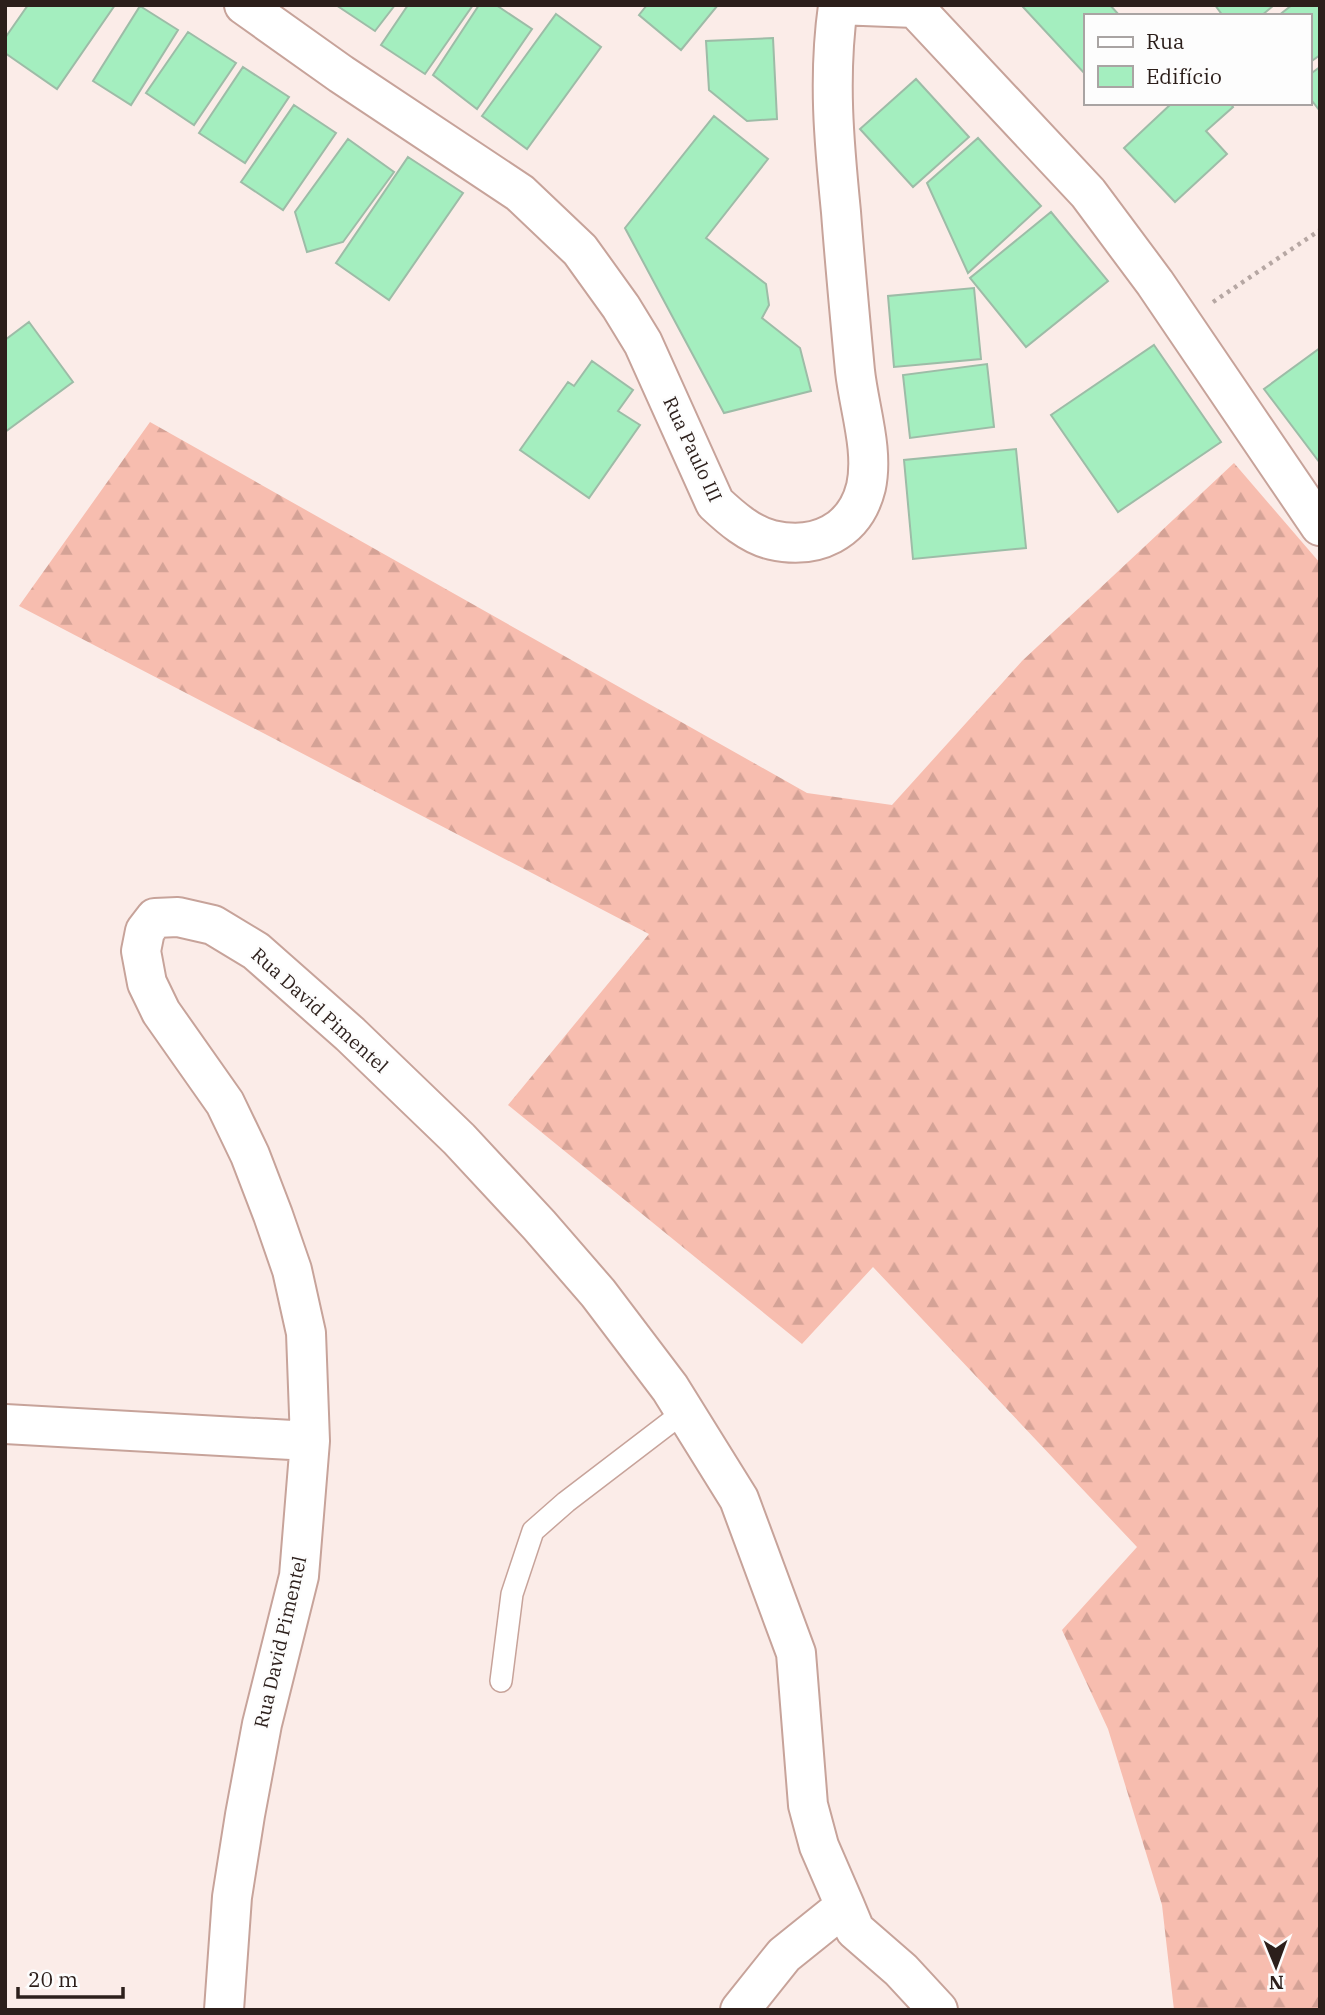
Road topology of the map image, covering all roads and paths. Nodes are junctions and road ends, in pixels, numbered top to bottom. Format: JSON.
{"nodes":[{"id":1,"x":244,"y":5,"type":"edge"},
{"id":2,"x":838,"y":6,"type":"edge"},
{"id":3,"x":914,"y":7,"type":"edge"},
{"id":4,"x":1320,"y":230,"type":"edge"},
{"id":5,"x":1182,"y":323,"type":"junction"},
{"id":6,"x":1320,"y":526,"type":"edge"},
{"id":7,"x":685,"y":1411,"type":"junction"},
{"id":8,"x":5,"y":1424,"type":"edge"},
{"id":9,"x":310,"y":1441,"type":"junction"},
{"id":10,"x":501,"y":1681,"type":"dead end"},
{"id":11,"x":845,"y":1906,"type":"junction"},
{"id":12,"x":224,"y":2010,"type":"edge"},
{"id":13,"x":740,"y":2010,"type":"edge"},
{"id":14,"x":938,"y":2010,"type":"edge"}],
"edges":[{"from":1,"to":2,"type":"street","name":"Rua Paulo III"},
{"from":2,"to":3,"type":"street"},
{"from":3,"to":5,"type":"street"},
{"from":4,"to":5,"type":"path"},
{"from":5,"to":6,"type":"street"},
{"from":7,"to":9,"type":"street","name":"Rua David Pimentel"},
{"from":7,"to":10,"type":"lane"},
{"from":7,"to":11,"type":"street","name":"Rua David Pimentel"},
{"from":8,"to":9,"type":"street"},
{"from":9,"to":12,"type":"street","name":"Rua David Pimentel"},
{"from":11,"to":13,"type":"street"},
{"from":11,"to":14,"type":"street","name":"Rua David Pimentel"}]}
